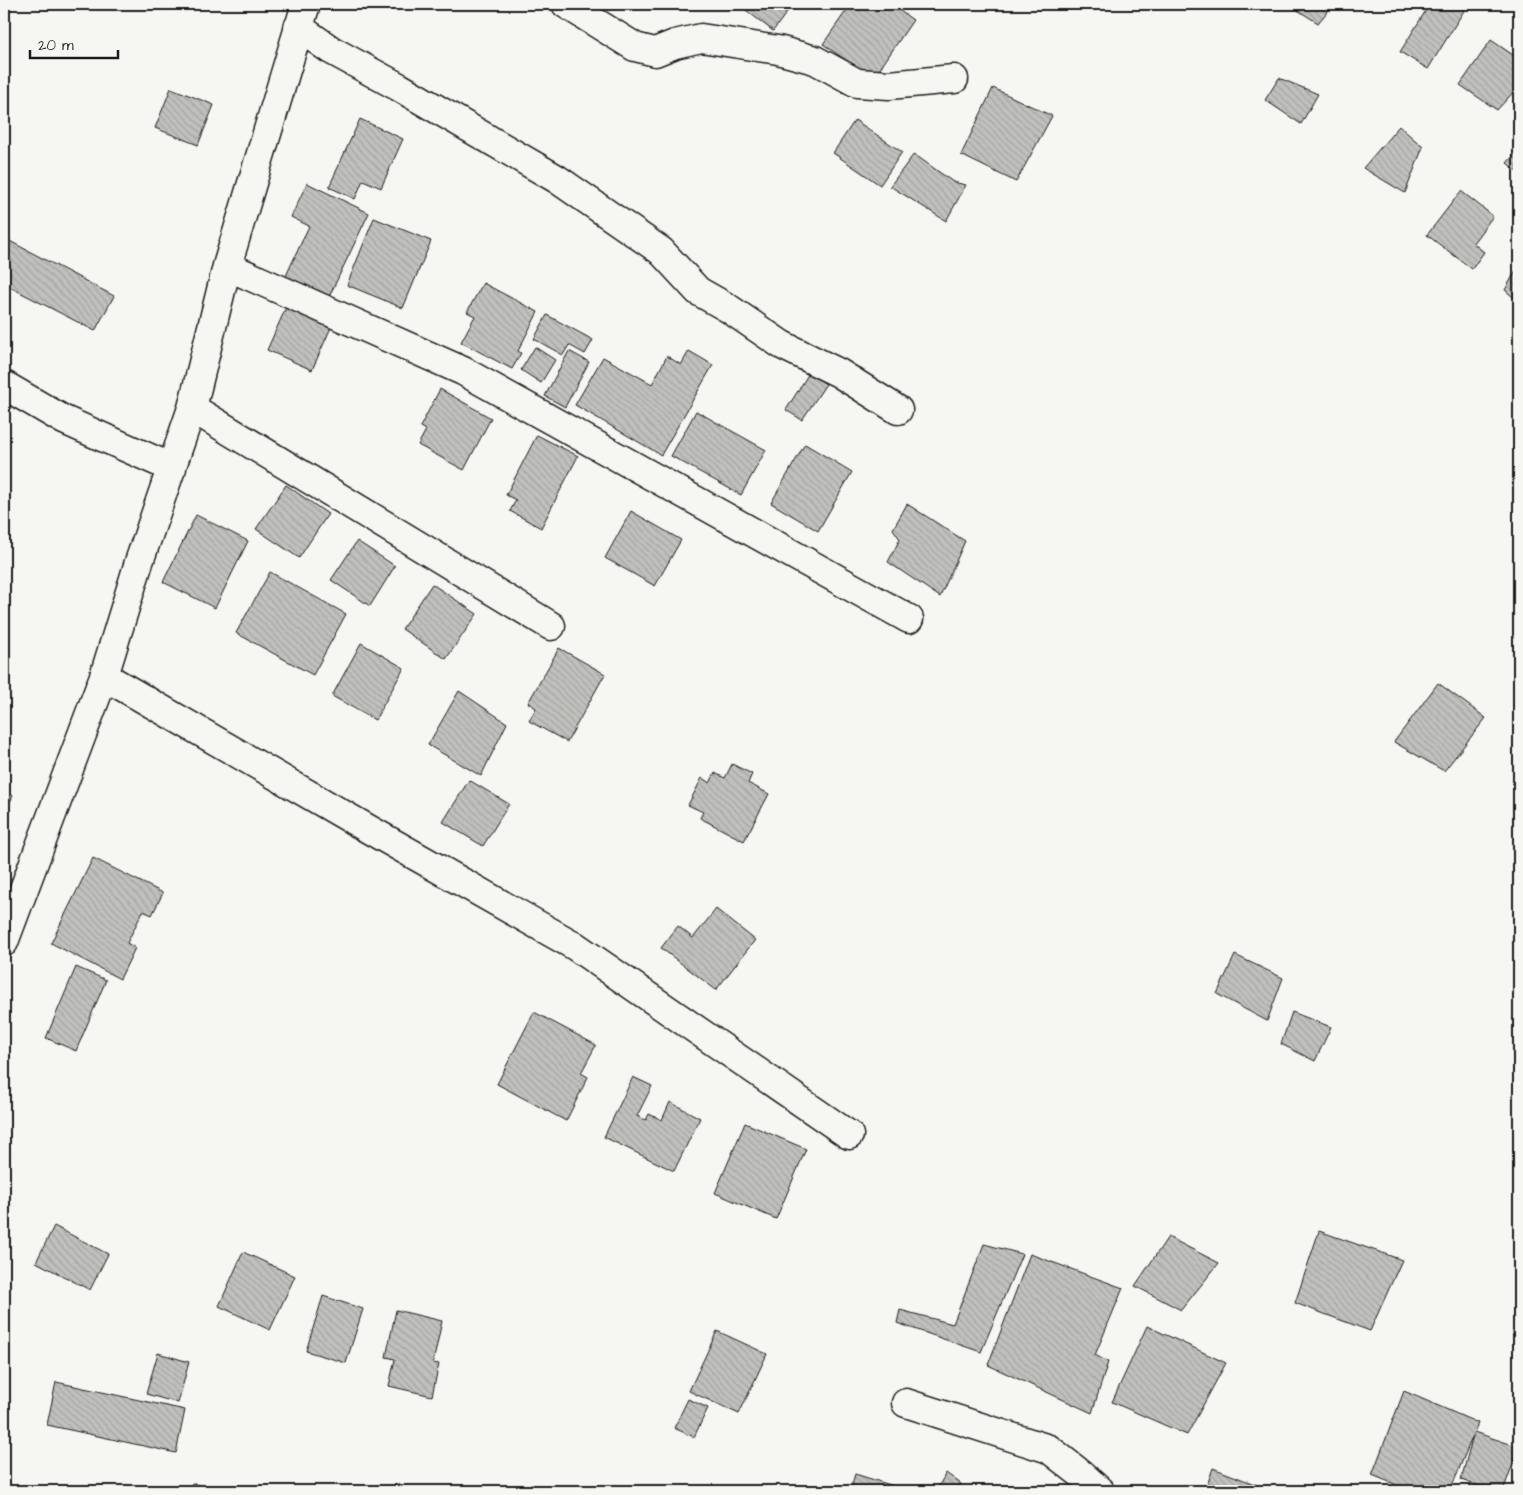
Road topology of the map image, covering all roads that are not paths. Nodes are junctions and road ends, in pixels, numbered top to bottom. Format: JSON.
{"nodes":[{"id":1,"x":566,"y":4,"type":"edge"},
{"id":2,"x":302,"y":15,"type":"edge"},
{"id":3,"x":954,"y":79,"type":"dead end"},
{"id":4,"x":227,"y":266,"type":"junction"},
{"id":5,"x":4,"y":384,"type":"edge"},
{"id":6,"x":192,"y":408,"type":"junction"},
{"id":7,"x":898,"y":410,"type":"dead end"},
{"id":8,"x":172,"y":468,"type":"junction"},
{"id":9,"x":909,"y":619,"type":"dead end"},
{"id":10,"x":551,"y":626,"type":"dead end"},
{"id":11,"x":104,"y":676,"type":"junction"},
{"id":12,"x":4,"y":942,"type":"edge"},
{"id":13,"x":849,"y":1135,"type":"dead end"},
{"id":14,"x":906,"y":1403,"type":"dead end"},
{"id":15,"x":1100,"y":1491,"type":"edge"}],
"edges":[{"from":1,"to":3,"type":"street"},
{"from":2,"to":4,"type":"street"},
{"from":2,"to":7,"type":"street"},
{"from":4,"to":6,"type":"street"},
{"from":4,"to":9,"type":"street"},
{"from":5,"to":8,"type":"street"},
{"from":6,"to":8,"type":"street"},
{"from":6,"to":10,"type":"street"},
{"from":8,"to":11,"type":"street"},
{"from":11,"to":12,"type":"street"},
{"from":11,"to":13,"type":"street"},
{"from":14,"to":15,"type":"street"}]}
